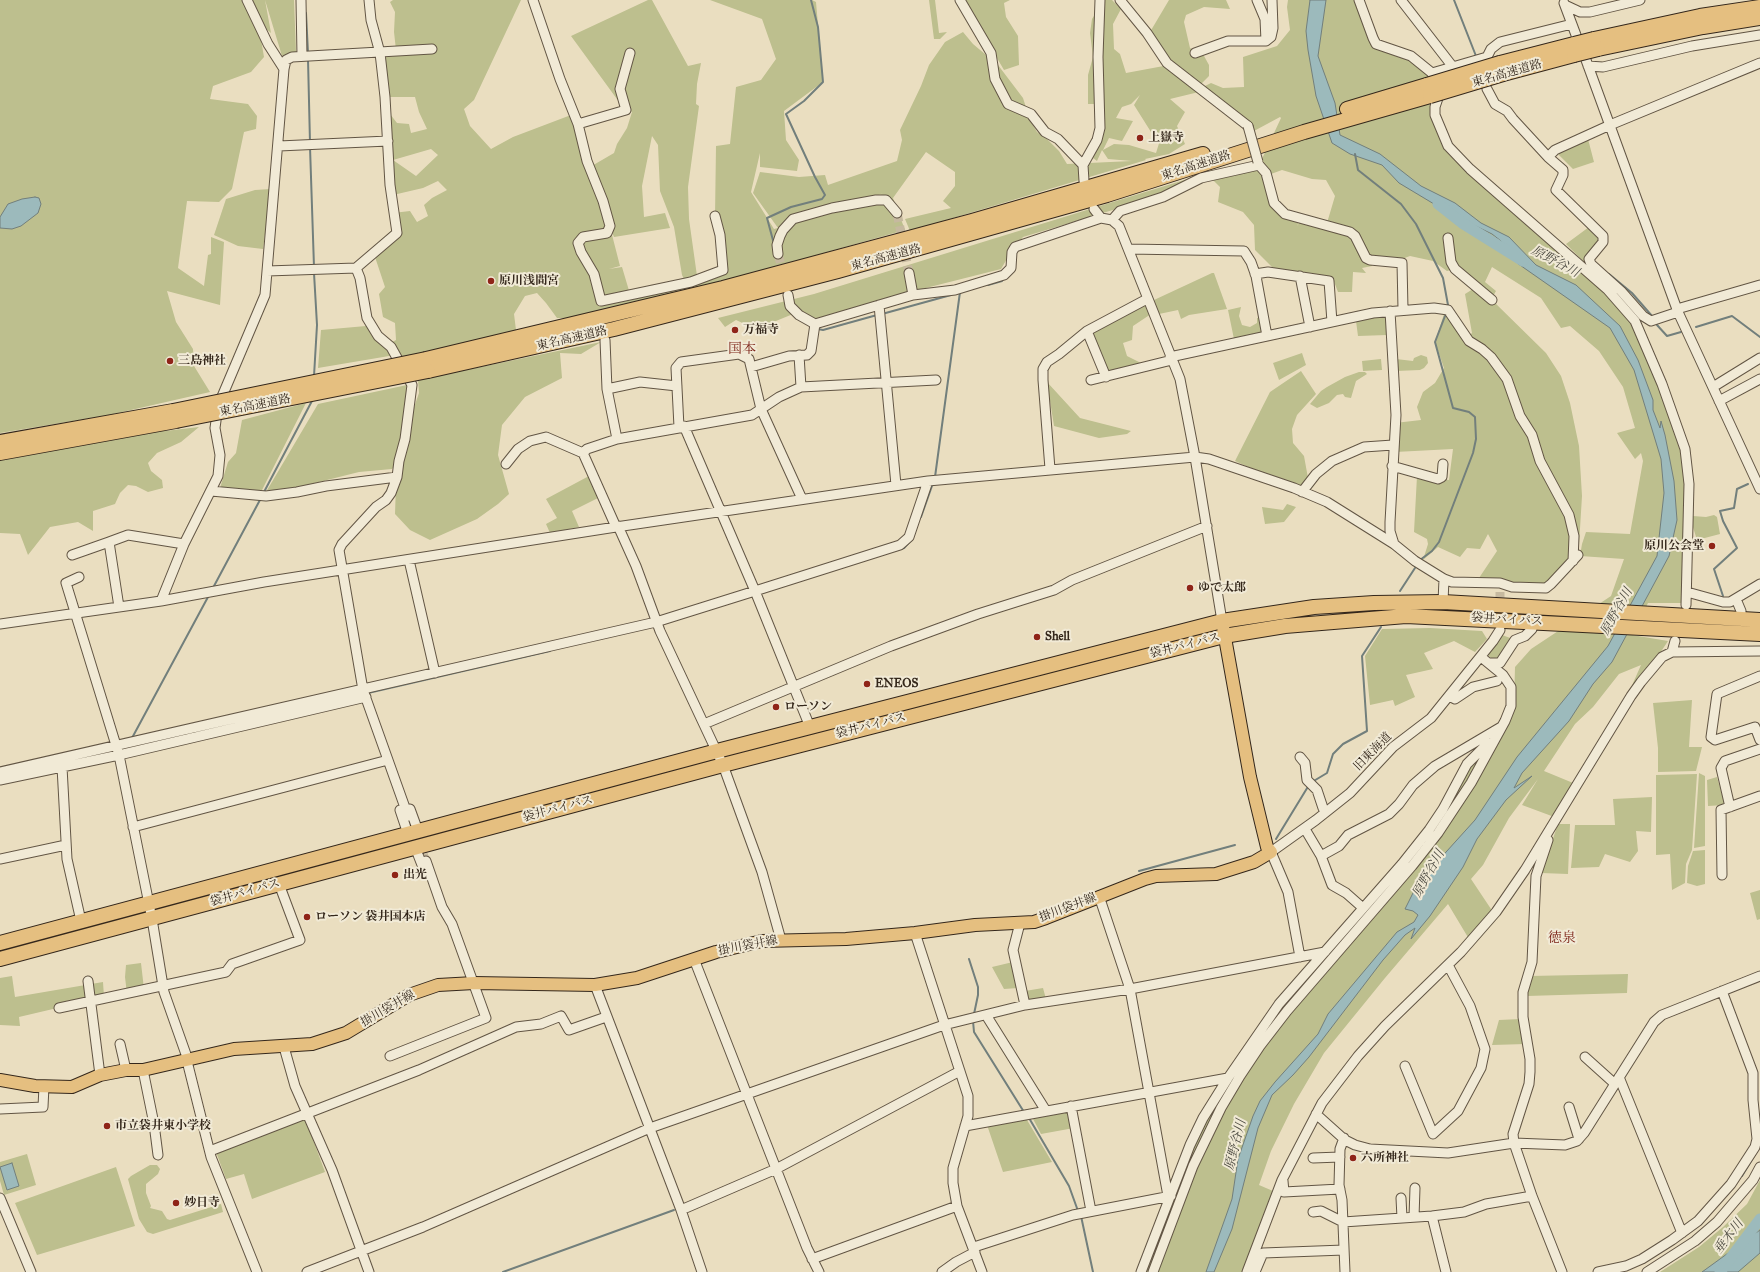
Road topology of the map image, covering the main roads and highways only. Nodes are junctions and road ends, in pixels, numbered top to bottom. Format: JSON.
{"nodes":[{"id":1,"x":1760,"y":6,"type":"edge"},
{"id":2,"x":1760,"y":18,"type":"edge"},
{"id":3,"x":1596,"y":44,"type":"junction"},
{"id":4,"x":174,"y":416,"type":"junction"},
{"id":5,"x":0,"y":442,"type":"edge"},
{"id":6,"x":0,"y":453,"type":"edge"},
{"id":7,"x":1760,"y":620,"type":"edge"},
{"id":8,"x":1222,"y":621,"type":"junction"},
{"id":9,"x":1760,"y":634,"type":"edge"},
{"id":10,"x":1224,"y":636,"type":"junction"},
{"id":11,"x":0,"y":943,"type":"edge"},
{"id":12,"x":0,"y":959,"type":"edge"},
{"id":13,"x":0,"y":1080,"type":"edge"}],
"edges":[{"from":1,"to":3,"type":"highway","name":"東名高速道路"},
{"from":2,"to":3,"type":"highway","name":"東名高速道路"},
{"from":3,"to":4,"type":"highway","name":"東名高速道路","bridge":true},
{"from":4,"to":5,"type":"highway","name":"東名高速道路"},
{"from":4,"to":6,"type":"highway","name":"東名高速道路"},
{"from":7,"to":8,"type":"highway","name":"袋井バイパス"},
{"from":8,"to":10,"type":"main road"},
{"from":8,"to":11,"type":"highway","name":"袋井バイパス"},
{"from":9,"to":10,"type":"highway","name":"袋井バイパス"},
{"from":10,"to":12,"type":"highway","name":"袋井バイパス"},
{"from":10,"to":13,"type":"main road","name":"掛川袋井線"}]}
